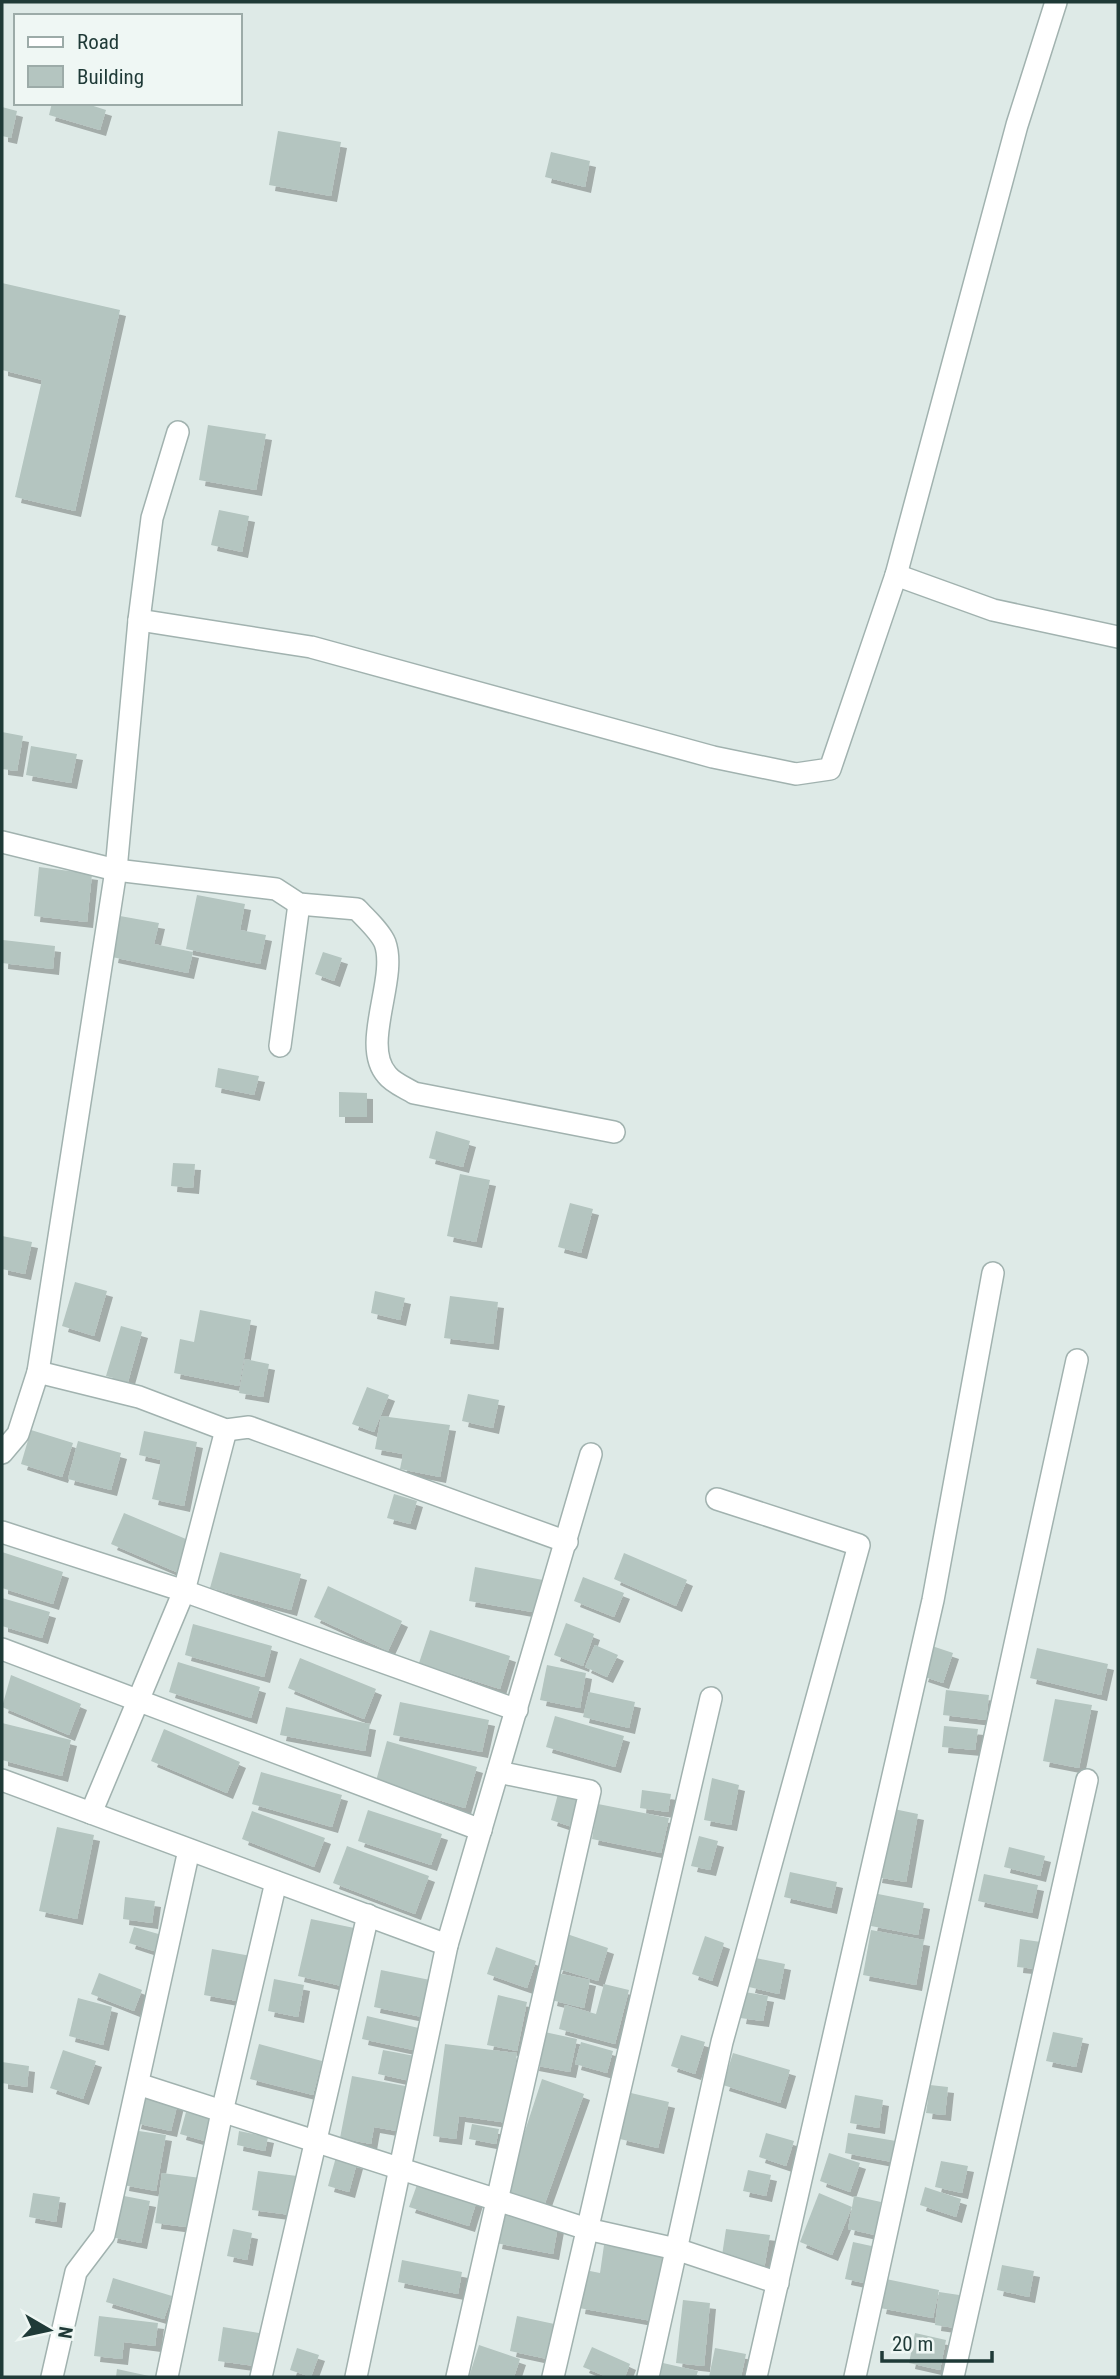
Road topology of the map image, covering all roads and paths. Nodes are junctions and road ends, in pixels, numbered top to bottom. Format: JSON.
{"nodes":[{"id":1,"x":1056,"y":2,"type":"edge"},
{"id":2,"x":178,"y":432,"type":"dead end"},
{"id":3,"x":897,"y":575,"type":"junction"},
{"id":4,"x":139,"y":620,"type":"junction"},
{"id":5,"x":1118,"y":637,"type":"edge"},
{"id":6,"x":2,"y":842,"type":"edge"},
{"id":7,"x":116,"y":870,"type":"junction"},
{"id":8,"x":299,"y":904,"type":"junction"},
{"id":9,"x":280,"y":1046,"type":"dead end"},
{"id":10,"x":614,"y":1132,"type":"dead end"},
{"id":11,"x":993,"y":1273,"type":"dead end"},
{"id":12,"x":1077,"y":1360,"type":"dead end"},
{"id":13,"x":38,"y":1372,"type":"junction"},
{"id":14,"x":226,"y":1430,"type":"junction"},
{"id":15,"x":2,"y":1454,"type":"edge"},
{"id":16,"x":591,"y":1454,"type":"dead end"},
{"id":17,"x":717,"y":1499,"type":"dead end"},
{"id":18,"x":2,"y":1532,"type":"edge"},
{"id":19,"x":567,"y":1542,"type":"junction"},
{"id":20,"x":184,"y":1591,"type":"junction"},
{"id":21,"x":2,"y":1648,"type":"edge"},
{"id":22,"x":711,"y":1698,"type":"dead end"},
{"id":23,"x":137,"y":1700,"type":"junction"},
{"id":24,"x":517,"y":1710,"type":"junction"},
{"id":25,"x":498,"y":1772,"type":"junction"},
{"id":26,"x":2,"y":1780,"type":"edge"},
{"id":27,"x":1087,"y":1780,"type":"dead end"},
{"id":28,"x":91,"y":1813,"type":"junction"},
{"id":29,"x":481,"y":1830,"type":"junction"},
{"id":30,"x":189,"y":1850,"type":"junction"},
{"id":31,"x":276,"y":1882,"type":"junction"},
{"id":32,"x":368,"y":1915,"type":"junction"},
{"id":33,"x":447,"y":1945,"type":"junction"},
{"id":34,"x":138,"y":2084,"type":"junction"},
{"id":35,"x":222,"y":2112,"type":"junction"},
{"id":36,"x":314,"y":2142,"type":"junction"},
{"id":37,"x":401,"y":2170,"type":"junction"},
{"id":38,"x":497,"y":2200,"type":"junction"},
{"id":39,"x":587,"y":2229,"type":"junction"},
{"id":40,"x":676,"y":2249,"type":"junction"},
{"id":41,"x":778,"y":2283,"type":"junction"},
{"id":42,"x":51,"y":2377,"type":"edge"},
{"id":43,"x":167,"y":2377,"type":"edge"},
{"id":44,"x":261,"y":2377,"type":"edge"},
{"id":45,"x":356,"y":2377,"type":"edge"},
{"id":46,"x":457,"y":2377,"type":"edge"},
{"id":47,"x":553,"y":2377,"type":"edge"},
{"id":48,"x":648,"y":2377,"type":"edge"},
{"id":49,"x":756,"y":2377,"type":"edge"},
{"id":50,"x":855,"y":2377,"type":"edge"},
{"id":51,"x":953,"y":2377,"type":"edge"}],
"edges":[{"from":1,"to":3,"type":"street"},
{"from":2,"to":4,"type":"street"},
{"from":3,"to":4,"type":"street"},
{"from":3,"to":5,"type":"street"},
{"from":4,"to":7,"type":"street"},
{"from":6,"to":7,"type":"street"},
{"from":7,"to":8,"type":"street"},
{"from":7,"to":13,"type":"street"},
{"from":8,"to":9,"type":"street"},
{"from":8,"to":10,"type":"street"},
{"from":11,"to":41,"type":"street"},
{"from":12,"to":50,"type":"street"},
{"from":13,"to":14,"type":"street"},
{"from":13,"to":15,"type":"street"},
{"from":14,"to":19,"type":"street"},
{"from":14,"to":20,"type":"street"},
{"from":16,"to":19,"type":"street"},
{"from":17,"to":40,"type":"street"},
{"from":18,"to":20,"type":"street"},
{"from":19,"to":24,"type":"street"},
{"from":20,"to":23,"type":"street"},
{"from":20,"to":24,"type":"street"},
{"from":21,"to":23,"type":"street"},
{"from":22,"to":39,"type":"street"},
{"from":23,"to":28,"type":"street"},
{"from":23,"to":29,"type":"street"},
{"from":24,"to":25,"type":"street"},
{"from":25,"to":29,"type":"street"},
{"from":25,"to":38,"type":"street"},
{"from":26,"to":28,"type":"street"},
{"from":27,"to":51,"type":"street"},
{"from":28,"to":30,"type":"street"},
{"from":29,"to":33,"type":"street"},
{"from":30,"to":31,"type":"street"},
{"from":30,"to":34,"type":"street"},
{"from":31,"to":32,"type":"street"},
{"from":31,"to":35,"type":"street"},
{"from":32,"to":33,"type":"street"},
{"from":32,"to":36,"type":"street"},
{"from":33,"to":37,"type":"street"},
{"from":34,"to":35,"type":"street"},
{"from":34,"to":42,"type":"street"},
{"from":35,"to":36,"type":"street"},
{"from":35,"to":43,"type":"street"},
{"from":36,"to":37,"type":"street"},
{"from":36,"to":44,"type":"street"},
{"from":37,"to":38,"type":"street"},
{"from":37,"to":45,"type":"street"},
{"from":38,"to":39,"type":"street"},
{"from":38,"to":46,"type":"street"},
{"from":39,"to":40,"type":"street"},
{"from":39,"to":47,"type":"street"},
{"from":40,"to":41,"type":"street"},
{"from":40,"to":48,"type":"street"},
{"from":41,"to":49,"type":"street"}]}
